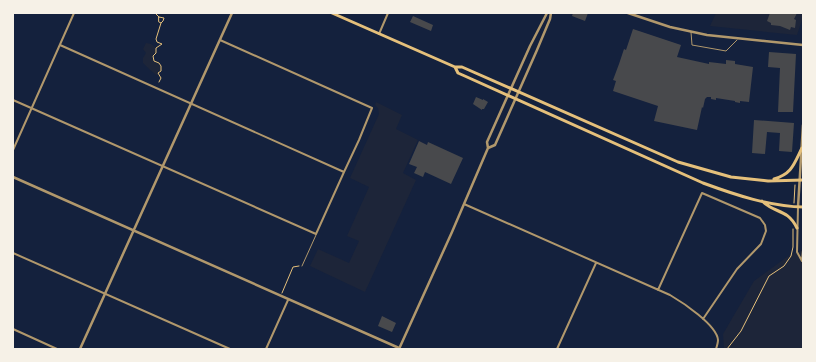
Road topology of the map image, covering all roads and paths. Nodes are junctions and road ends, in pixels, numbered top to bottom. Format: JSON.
{"nodes":[{"id":1,"x":73,"y":13,"type":"edge"},
{"id":2,"x":154,"y":13,"type":"edge"},
{"id":3,"x":232,"y":13,"type":"edge"},
{"id":4,"x":332,"y":13,"type":"edge"},
{"id":5,"x":388,"y":13,"type":"edge"},
{"id":6,"x":547,"y":13,"type":"edge"},
{"id":7,"x":551,"y":13,"type":"edge"},
{"id":8,"x":628,"y":13,"type":"edge"},
{"id":9,"x":159,"y":17,"type":"junction"},
{"id":10,"x":161,"y":24,"type":"junction"},
{"id":11,"x":691,"y":31,"type":"junction"},
{"id":12,"x":379,"y":34,"type":"junction"},
{"id":13,"x":739,"y":38,"type":"junction"},
{"id":14,"x":220,"y":40,"type":"junction"},
{"id":15,"x":60,"y":45,"type":"junction"},
{"id":16,"x":803,"y":45,"type":"edge"},
{"id":17,"x":455,"y":67,"type":"junction"},
{"id":18,"x":159,"y":82,"type":"dead end"},
{"id":19,"x":511,"y":88,"type":"junction"},
{"id":20,"x":519,"y":91,"type":"junction"},
{"id":21,"x":508,"y":96,"type":"junction"},
{"id":22,"x":515,"y":99,"type":"junction"},
{"id":23,"x":13,"y":100,"type":"edge"},
{"id":24,"x":192,"y":104,"type":"junction"},
{"id":25,"x":32,"y":108,"type":"junction"},
{"id":26,"x":803,"y":125,"type":"edge"},
{"id":27,"x":488,"y":148,"type":"junction"},
{"id":28,"x":802,"y":148,"type":"junction"},
{"id":29,"x":13,"y":150,"type":"edge"},
{"id":30,"x":163,"y":166,"type":"junction"},
{"id":31,"x":344,"y":172,"type":"junction"},
{"id":32,"x":13,"y":177,"type":"edge"},
{"id":33,"x":801,"y":180,"type":"edge"},
{"id":34,"x":768,"y":181,"type":"junction"},
{"id":35,"x":795,"y":184,"type":"dead end"},
{"id":36,"x":794,"y":200,"type":"dead end"},
{"id":37,"x":762,"y":201,"type":"junction"},
{"id":38,"x":464,"y":204,"type":"junction"},
{"id":39,"x":798,"y":207,"type":"junction"},
{"id":40,"x":803,"y":207,"type":"edge"},
{"id":41,"x":797,"y":228,"type":"junction"},
{"id":42,"x":134,"y":230,"type":"junction"},
{"id":43,"x":316,"y":234,"type":"junction"},
{"id":44,"x":793,"y":235,"type":"dead end"},
{"id":45,"x":803,"y":250,"type":"edge"},
{"id":46,"x":13,"y":253,"type":"edge"},
{"id":47,"x":596,"y":262,"type":"junction"},
{"id":48,"x":302,"y":266,"type":"joint"},
{"id":49,"x":658,"y":290,"type":"junction"},
{"id":50,"x":105,"y":294,"type":"junction"},
{"id":51,"x":280,"y":296,"type":"junction"},
{"id":52,"x":288,"y":300,"type":"junction"},
{"id":53,"x":703,"y":319,"type":"junction"},
{"id":54,"x":13,"y":329,"type":"edge"},
{"id":55,"x":58,"y":349,"type":"edge"},
{"id":56,"x":80,"y":349,"type":"edge"},
{"id":57,"x":230,"y":349,"type":"edge"},
{"id":58,"x":266,"y":349,"type":"edge"},
{"id":59,"x":399,"y":349,"type":"edge"},
{"id":60,"x":557,"y":349,"type":"edge"},
{"id":61,"x":716,"y":349,"type":"edge"},
{"id":62,"x":727,"y":349,"type":"edge"}],
"edges":[{"from":1,"to":15,"type":"street"},
{"from":2,"to":9,"type":"path"},
{"from":3,"to":14,"type":"street"},
{"from":4,"to":12,"type":"main road"},
{"from":5,"to":12,"type":"street"},
{"from":6,"to":19,"type":"street"},
{"from":7,"to":20,"type":"street"},
{"from":8,"to":11,"type":"street"},
{"from":9,"to":10,"type":"path"},
{"from":9,"to":10,"type":"path"},
{"from":10,"to":18,"type":"path"},
{"from":11,"to":13,"type":"street"},
{"from":11,"to":13,"type":"lane"},
{"from":12,"to":17,"type":"main road"},
{"from":13,"to":16,"type":"street"},
{"from":14,"to":24,"type":"street"},
{"from":14,"to":31,"type":"street"},
{"from":15,"to":24,"type":"street"},
{"from":15,"to":25,"type":"street"},
{"from":17,"to":19,"type":"main road"},
{"from":17,"to":21,"type":"main road"},
{"from":19,"to":20,"type":"main road"},
{"from":19,"to":21,"type":"street"},
{"from":20,"to":22,"type":"street"},
{"from":20,"to":34,"type":"main road"},
{"from":21,"to":22,"type":"main road"},
{"from":21,"to":27,"type":"street"},
{"from":22,"to":27,"type":"street"},
{"from":22,"to":37,"type":"main road"},
{"from":23,"to":25,"type":"street"},
{"from":24,"to":30,"type":"street"},
{"from":24,"to":31,"type":"street"},
{"from":25,"to":29,"type":"street"},
{"from":25,"to":30,"type":"street"},
{"from":26,"to":28,"type":"street"},
{"from":27,"to":38,"type":"street"},
{"from":28,"to":33,"type":"street"},
{"from":28,"to":34,"type":"main road"},
{"from":30,"to":42,"type":"street"},
{"from":30,"to":43,"type":"street"},
{"from":31,"to":43,"type":"street"},
{"from":32,"to":42,"type":"street"},
{"from":33,"to":34,"type":"main road"},
{"from":33,"to":39,"type":"street"},
{"from":35,"to":36,"type":"path"},
{"from":37,"to":39,"type":"main road"},
{"from":37,"to":41,"type":"main road"},
{"from":38,"to":47,"type":"street"},
{"from":38,"to":59,"type":"street"},
{"from":39,"to":40,"type":"main road"},
{"from":39,"to":41,"type":"street"},
{"from":41,"to":45,"type":"street"},
{"from":42,"to":50,"type":"street"},
{"from":42,"to":51,"type":"street"},
{"from":43,"to":48,"type":"lane"},
{"from":44,"to":62,"type":"path"},
{"from":46,"to":50,"type":"street"},
{"from":47,"to":49,"type":"street"},
{"from":47,"to":60,"type":"street"},
{"from":48,"to":51,"type":"path"},
{"from":49,"to":53,"type":"street"},
{"from":49,"to":53,"type":"street"},
{"from":50,"to":56,"type":"street"},
{"from":50,"to":57,"type":"street"},
{"from":51,"to":52,"type":"street"},
{"from":52,"to":58,"type":"street"},
{"from":52,"to":59,"type":"street"},
{"from":53,"to":61,"type":"street"},
{"from":54,"to":55,"type":"street"}]}
